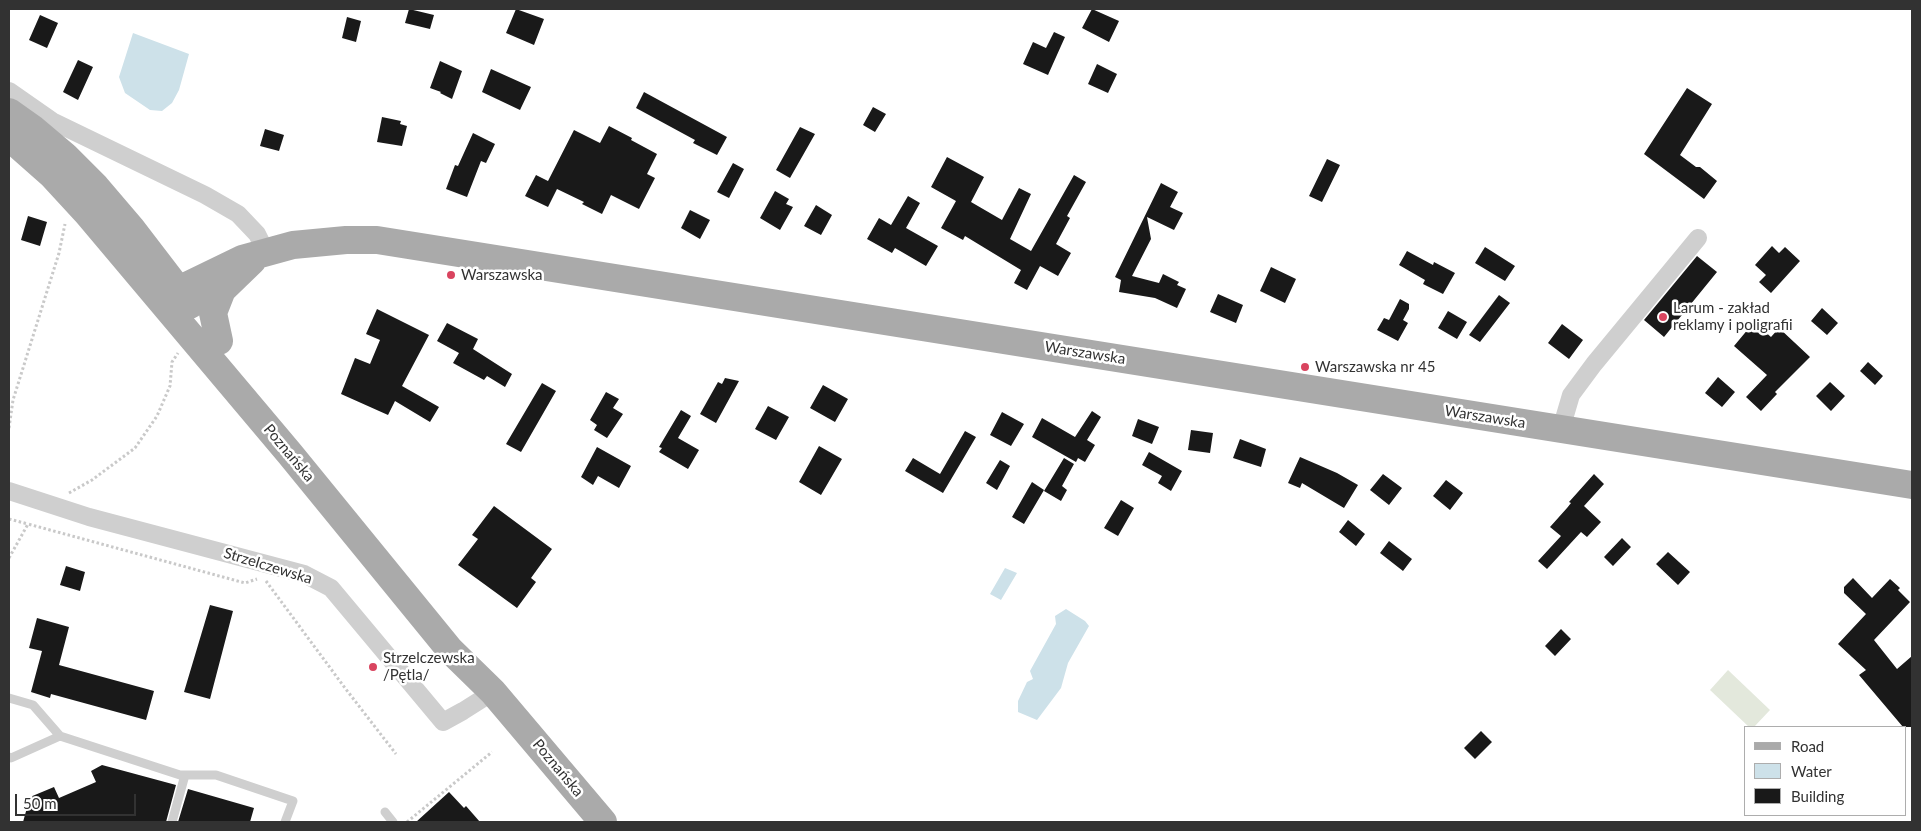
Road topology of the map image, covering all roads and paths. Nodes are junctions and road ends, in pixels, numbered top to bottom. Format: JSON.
{"nodes":[{"id":1,"x":9,"y":91,"type":"edge"},
{"id":2,"x":9,"y":112,"type":"edge"},
{"id":3,"x":9,"y":137,"type":"edge"},
{"id":4,"x":76,"y":218,"type":"junction"},
{"id":5,"x":1698,"y":238,"type":"dead end"},
{"id":6,"x":262,"y":253,"type":"junction"},
{"id":7,"x":194,"y":301,"type":"junction"},
{"id":8,"x":206,"y":339,"type":"junction"},
{"id":9,"x":9,"y":428,"type":"edge"},
{"id":10,"x":1562,"y":429,"type":"junction"},
{"id":11,"x":1912,"y":485,"type":"edge"},
{"id":12,"x":9,"y":491,"type":"edge"},
{"id":13,"x":49,"y":505,"type":"junction"},
{"id":14,"x":9,"y":519,"type":"edge"},
{"id":15,"x":28,"y":524,"type":"junction"},
{"id":16,"x":9,"y":558,"type":"edge"},
{"id":17,"x":493,"y":692,"type":"junction"},
{"id":18,"x":9,"y":698,"type":"edge"},
{"id":19,"x":60,"y":736,"type":"junction"},
{"id":20,"x":492,"y":752,"type":"dead end"},
{"id":21,"x":396,"y":754,"type":"dead end"},
{"id":22,"x":9,"y":757,"type":"edge"},
{"id":23,"x":185,"y":775,"type":"junction"},
{"id":24,"x":385,"y":812,"type":"dead end"},
{"id":25,"x":172,"y":822,"type":"edge"},
{"id":26,"x":284,"y":822,"type":"edge"},
{"id":27,"x":393,"y":822,"type":"edge"},
{"id":28,"x":407,"y":822,"type":"edge"},
{"id":29,"x":603,"y":822,"type":"edge"}],
"edges":[{"from":1,"to":6,"type":"street"},
{"from":2,"to":7,"type":"main road","name":"Poznańska"},
{"from":3,"to":4,"type":"main road","name":"Poznańska"},
{"from":4,"to":7,"type":"main road","name":"Poznańska"},
{"from":4,"to":9,"type":"path"},
{"from":5,"to":10,"type":"street"},
{"from":6,"to":7,"type":"main road"},
{"from":6,"to":7,"type":"main road","name":"Warszawska"},
{"from":6,"to":10,"type":"main road","name":"Warszawska"},
{"from":7,"to":8,"type":"main road","name":"Poznańska"},
{"from":7,"to":8,"type":"main road","name":"Poznańska"},
{"from":8,"to":13,"type":"path"},
{"from":8,"to":17,"type":"main road","name":"Poznańska"},
{"from":10,"to":11,"type":"main road","name":"Warszawska"},
{"from":12,"to":13,"type":"street","name":"Strzelczewska"},
{"from":13,"to":17,"type":"street","name":"Strzelczewska"},
{"from":14,"to":15,"type":"path"},
{"from":15,"to":16,"type":"path"},
{"from":15,"to":21,"type":"path"},
{"from":17,"to":29,"type":"main road","name":"Poznańska"},
{"from":18,"to":19,"type":"lane"},
{"from":19,"to":22,"type":"lane"},
{"from":19,"to":23,"type":"lane"},
{"from":20,"to":28,"type":"path"},
{"from":23,"to":25,"type":"lane"},
{"from":23,"to":26,"type":"lane"},
{"from":24,"to":27,"type":"lane"}]}
